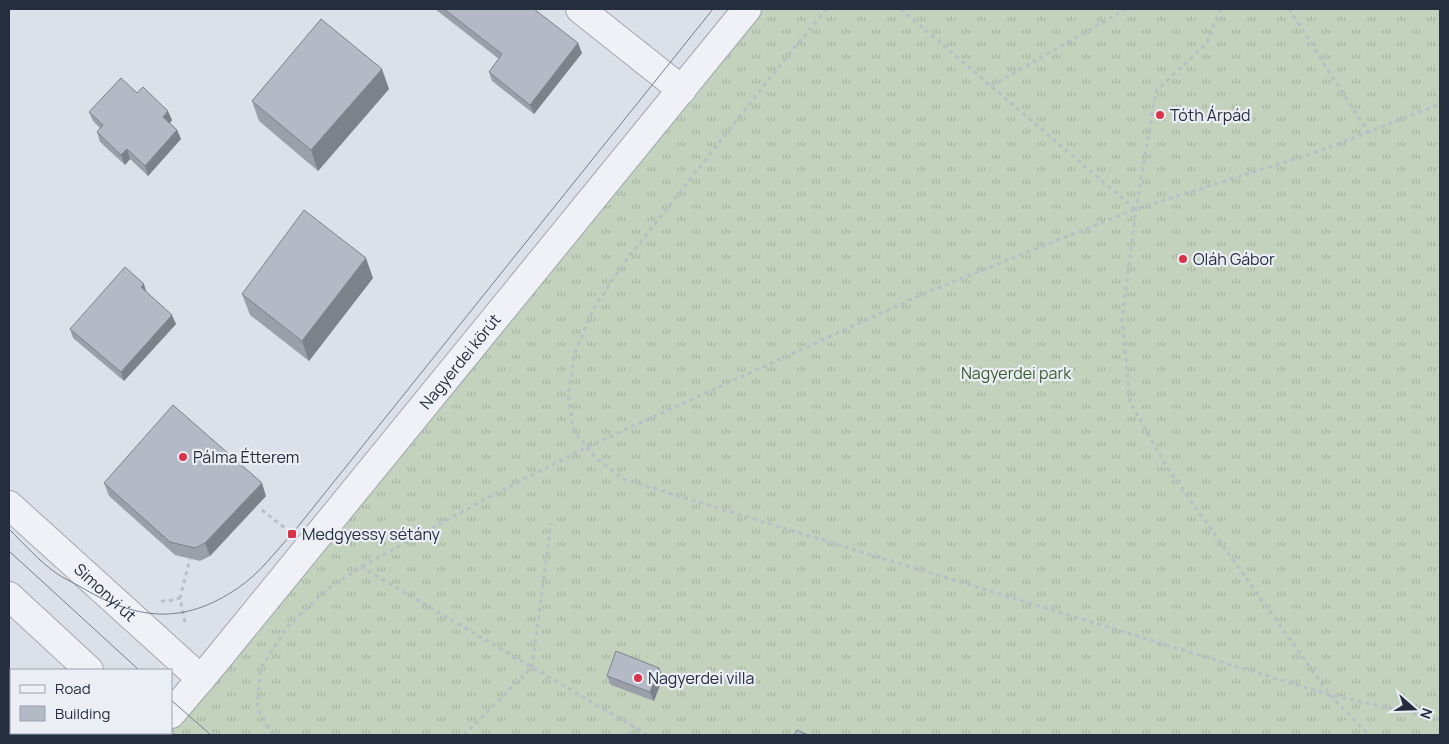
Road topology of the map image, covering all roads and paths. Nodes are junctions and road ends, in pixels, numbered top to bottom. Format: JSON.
{"nodes":[{"id":1,"x":580,"y":9,"type":"edge"},
{"id":2,"x":748,"y":9,"type":"edge"},
{"id":3,"x":826,"y":9,"type":"edge"},
{"id":4,"x":901,"y":9,"type":"edge"},
{"id":5,"x":1126,"y":9,"type":"edge"},
{"id":6,"x":1220,"y":9,"type":"edge"},
{"id":7,"x":1289,"y":9,"type":"edge"},
{"id":8,"x":991,"y":86,"type":"junction"},
{"id":9,"x":682,"y":90,"type":"junction"},
{"id":10,"x":1440,"y":104,"type":"edge"},
{"id":11,"x":1368,"y":132,"type":"junction"},
{"id":12,"x":1136,"y":209,"type":"junction"},
{"id":13,"x":587,"y":447,"type":"junction"},
{"id":14,"x":9,"y":505,"type":"edge"},
{"id":15,"x":262,"y":510,"type":"dead end"},
{"id":16,"x":552,"y":523,"type":"dead end"},
{"id":17,"x":285,"y":528,"type":"dead end"},
{"id":18,"x":190,"y":559,"type":"edge"},
{"id":19,"x":361,"y":567,"type":"junction"},
{"id":20,"x":9,"y":596,"type":"edge"},
{"id":21,"x":180,"y":598,"type":"dead end"},
{"id":22,"x":532,"y":667,"type":"junction"},
{"id":23,"x":88,"y":669,"type":"edge"},
{"id":24,"x":201,"y":679,"type":"junction"},
{"id":25,"x":1330,"y":695,"type":"junction"},
{"id":26,"x":172,"y":713,"type":"edge"},
{"id":27,"x":1440,"y":719,"type":"edge"},
{"id":28,"x":634,"y":727,"type":"junction"},
{"id":29,"x":272,"y":735,"type":"edge"},
{"id":30,"x":464,"y":735,"type":"edge"},
{"id":31,"x":629,"y":735,"type":"edge"},
{"id":32,"x":648,"y":735,"type":"edge"},
{"id":33,"x":1369,"y":735,"type":"edge"}],
"edges":[{"from":1,"to":9,"type":"street"},
{"from":2,"to":9,"type":"street","name":"Nagyerdei körút"},
{"from":3,"to":13,"type":"path"},
{"from":4,"to":8,"type":"path"},
{"from":5,"to":8,"type":"path"},
{"from":6,"to":12,"type":"path"},
{"from":7,"to":11,"type":"path"},
{"from":8,"to":12,"type":"path"},
{"from":9,"to":24,"type":"street","name":"Nagyerdei körút"},
{"from":10,"to":11,"type":"path"},
{"from":11,"to":12,"type":"path"},
{"from":12,"to":13,"type":"path"},
{"from":12,"to":25,"type":"path"},
{"from":13,"to":19,"type":"path"},
{"from":13,"to":25,"type":"path"},
{"from":14,"to":24,"type":"street","name":"Simonyi út"},
{"from":15,"to":17,"type":"path"},
{"from":16,"to":22,"type":"path"},
{"from":18,"to":21,"type":"path"},
{"from":19,"to":22,"type":"path"},
{"from":19,"to":29,"type":"path"},
{"from":20,"to":23,"type":"street"},
{"from":22,"to":28,"type":"path"},
{"from":22,"to":30,"type":"path"},
{"from":24,"to":26,"type":"street","name":"Nagyerdei körút"},
{"from":25,"to":27,"type":"path"},
{"from":25,"to":33,"type":"path"},
{"from":28,"to":31,"type":"path"},
{"from":28,"to":32,"type":"path"}]}
